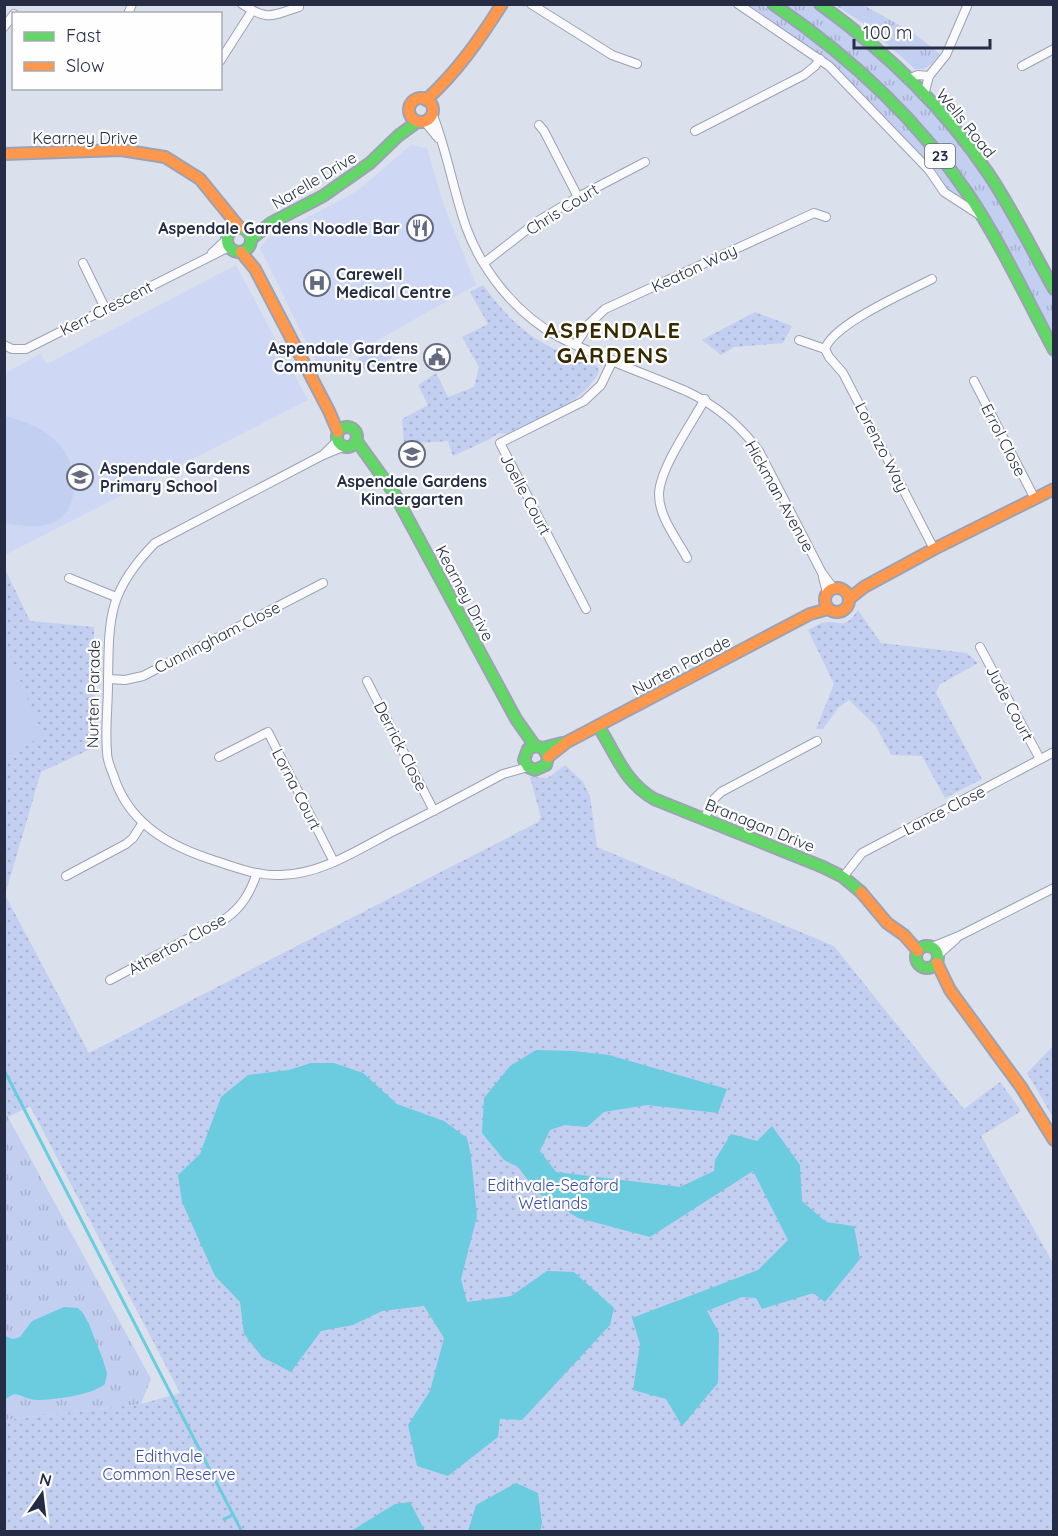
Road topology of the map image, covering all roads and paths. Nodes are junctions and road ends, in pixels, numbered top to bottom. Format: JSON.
{"nodes":[{"id":1,"x":242,"y":4,"type":"edge"},
{"id":2,"x":502,"y":4,"type":"edge"},
{"id":3,"x":531,"y":4,"type":"edge"},
{"id":4,"x":738,"y":4,"type":"edge"},
{"id":5,"x":773,"y":4,"type":"edge"},
{"id":6,"x":820,"y":4,"type":"edge"},
{"id":7,"x":968,"y":4,"type":"edge"},
{"id":8,"x":298,"y":7,"type":"edge"},
{"id":9,"x":252,"y":11,"type":"junction"},
{"id":10,"x":1053,"y":49,"type":"edge"},
{"id":11,"x":222,"y":58,"type":"edge"},
{"id":12,"x":820,"y":59,"type":"junction"},
{"id":13,"x":637,"y":64,"type":"dead end"},
{"id":14,"x":1022,"y":66,"type":"dead end"},
{"id":15,"x":929,"y":76,"type":"junction"},
{"id":16,"x":908,"y":79,"type":"junction"},
{"id":17,"x":924,"y":95,"type":"junction"},
{"id":18,"x":423,"y":113,"type":"junction"},
{"id":19,"x":539,"y":125,"type":"dead end"},
{"id":20,"x":695,"y":131,"type":"dead end"},
{"id":21,"x":4,"y":154,"type":"edge"},
{"id":22,"x":645,"y":162,"type":"dead end"},
{"id":23,"x":578,"y":197,"type":"junction"},
{"id":24,"x":826,"y":217,"type":"dead end"},
{"id":25,"x":982,"y":217,"type":"junction"},
{"id":26,"x":243,"y":238,"type":"junction"},
{"id":27,"x":228,"y":244,"type":"junction"},
{"id":28,"x":83,"y":263,"type":"dead end"},
{"id":29,"x":484,"y":263,"type":"junction"},
{"id":30,"x":932,"y":279,"type":"dead end"},
{"id":31,"x":1053,"y":289,"type":"edge"},
{"id":32,"x":105,"y":308,"type":"junction"},
{"id":33,"x":799,"y":340,"type":"dead end"},
{"id":34,"x":576,"y":344,"type":"junction"},
{"id":35,"x":4,"y":345,"type":"edge"},
{"id":36,"x":825,"y":349,"type":"junction"},
{"id":37,"x":1053,"y":350,"type":"edge"},
{"id":38,"x":613,"y":360,"type":"junction"},
{"id":39,"x":974,"y":381,"type":"dead end"},
{"id":40,"x":705,"y":399,"type":"junction"},
{"id":41,"x":345,"y":439,"type":"junction"},
{"id":42,"x":1053,"y":489,"type":"edge"},
{"id":43,"x":1035,"y":499,"type":"junction"},
{"id":44,"x":934,"y":549,"type":"junction"},
{"id":45,"x":687,"y":558,"type":"dead end"},
{"id":46,"x":69,"y":578,"type":"dead end"},
{"id":47,"x":323,"y":583,"type":"dead end"},
{"id":48,"x":116,"y":597,"type":"junction"},
{"id":49,"x":835,"y":597,"type":"junction"},
{"id":50,"x":586,"y":609,"type":"dead end"},
{"id":51,"x":980,"y":647,"type":"dead end"},
{"id":52,"x":108,"y":679,"type":"junction"},
{"id":53,"x":367,"y":681,"type":"dead end"},
{"id":54,"x":601,"y":724,"type":"junction"},
{"id":55,"x":817,"y":741,"type":"dead end"},
{"id":56,"x":535,"y":752,"type":"junction"},
{"id":57,"x":1053,"y":752,"type":"edge"},
{"id":58,"x":219,"y":757,"type":"dead end"},
{"id":59,"x":1040,"y":759,"type":"junction"},
{"id":60,"x":528,"y":767,"type":"junction"},
{"id":61,"x":503,"y":774,"type":"junction"},
{"id":62,"x":434,"y":811,"type":"junction"},
{"id":63,"x":704,"y":819,"type":"junction"},
{"id":64,"x":142,"y":824,"type":"junction"},
{"id":65,"x":334,"y":862,"type":"junction"},
{"id":66,"x":256,"y":873,"type":"junction"},
{"id":67,"x":66,"y":876,"type":"dead end"},
{"id":68,"x":843,"y":877,"type":"junction"},
{"id":69,"x":1053,"y":888,"type":"edge"},
{"id":70,"x":930,"y":955,"type":"junction"},
{"id":71,"x":110,"y":980,"type":"dead end"},
{"id":72,"x":1053,"y":1140,"type":"edge"}],
"edges":[{"from":1,"to":9,"type":"street"},
{"from":2,"to":18,"type":"street","name":"Narelle Drive"},
{"from":3,"to":13,"type":"street"},
{"from":4,"to":12,"type":"street"},
{"from":5,"to":25,"type":"street","number":"23"},
{"from":6,"to":16,"type":"street","name":"Wells Road","number":"23"},
{"from":7,"to":15,"type":"street"},
{"from":8,"to":9,"type":"street"},
{"from":9,"to":11,"type":"street"},
{"from":10,"to":14,"type":"street"},
{"from":12,"to":20,"type":"street"},
{"from":12,"to":25,"type":"street"},
{"from":15,"to":16,"type":"street"},
{"from":15,"to":17,"type":"street"},
{"from":16,"to":17,"type":"street","name":"Wells Road","number":"23"},
{"from":17,"to":31,"type":"street","name":"Wells Road","number":"23"},
{"from":18,"to":26,"type":"street","name":"Narelle Drive"},
{"from":18,"to":29,"type":"street","name":"Hickman Avenue"},
{"from":19,"to":23,"type":"street"},
{"from":21,"to":26,"type":"street","name":"Kearney Drive"},
{"from":22,"to":23,"type":"street","name":"Chris Court"},
{"from":23,"to":29,"type":"street","name":"Chris Court"},
{"from":24,"to":34,"type":"street","name":"Keaton Way"},
{"from":25,"to":37,"type":"street","number":"23"},
{"from":26,"to":27,"type":"street"},
{"from":26,"to":27,"type":"street"},
{"from":26,"to":41,"type":"street","name":"Kearney Drive"},
{"from":27,"to":32,"type":"street","name":"Kerr Crescent"},
{"from":28,"to":32,"type":"street"},
{"from":29,"to":34,"type":"street","name":"Hickman Avenue"},
{"from":30,"to":36,"type":"street"},
{"from":32,"to":35,"type":"street","name":"Kerr Crescent"},
{"from":33,"to":36,"type":"street"},
{"from":34,"to":38,"type":"street","name":"Hickman Avenue"},
{"from":36,"to":44,"type":"street","name":"Lorenzo Way"},
{"from":38,"to":40,"type":"street","name":"Hickman Avenue"},
{"from":38,"to":50,"type":"street","name":"Joelle Court"},
{"from":39,"to":43,"type":"street","name":"Errol Close"},
{"from":40,"to":45,"type":"street"},
{"from":40,"to":49,"type":"street","name":"Hickman Avenue"},
{"from":41,"to":48,"type":"street","name":"Nurten Parade"},
{"from":41,"to":56,"type":"street","name":"Kearney Drive"},
{"from":42,"to":43,"type":"street","name":"Nurten Parade"},
{"from":43,"to":44,"type":"street","name":"Nurten Parade"},
{"from":44,"to":49,"type":"street","name":"Nurten Parade"},
{"from":46,"to":48,"type":"street"},
{"from":47,"to":52,"type":"street","name":"Cunningham Close"},
{"from":48,"to":52,"type":"street","name":"Nurten Parade"},
{"from":49,"to":54,"type":"street","name":"Nurten Parade"},
{"from":51,"to":59,"type":"street","name":"Jude Court"},
{"from":52,"to":64,"type":"street","name":"Nurten Parade"},
{"from":53,"to":62,"type":"street","name":"Derrick Close"},
{"from":54,"to":56,"type":"street","name":"Nurten Parade"},
{"from":54,"to":63,"type":"street","name":"Branagan Drive"},
{"from":55,"to":63,"type":"street"},
{"from":56,"to":60,"type":"street","name":"Kearney Drive"},
{"from":56,"to":60,"type":"street"},
{"from":56,"to":61,"type":"street","name":"Nurten Parade"},
{"from":57,"to":59,"type":"street","name":"Lance Close"},
{"from":58,"to":65,"type":"street","name":"Lorna Court"},
{"from":59,"to":68,"type":"street","name":"Lance Close"},
{"from":60,"to":61,"type":"street","name":"Nurten Parade"},
{"from":61,"to":62,"type":"street","name":"Nurten Parade"},
{"from":62,"to":65,"type":"street","name":"Nurten Parade"},
{"from":63,"to":68,"type":"street","name":"Branagan Drive"},
{"from":64,"to":66,"type":"street","name":"Nurten Parade"},
{"from":64,"to":67,"type":"street"},
{"from":65,"to":66,"type":"street","name":"Nurten Parade"},
{"from":66,"to":71,"type":"street","name":"Atherton Close"},
{"from":68,"to":70,"type":"street","name":"Branagan Drive"},
{"from":69,"to":70,"type":"street"},
{"from":70,"to":72,"type":"street","name":"Branagan Drive"}]}
